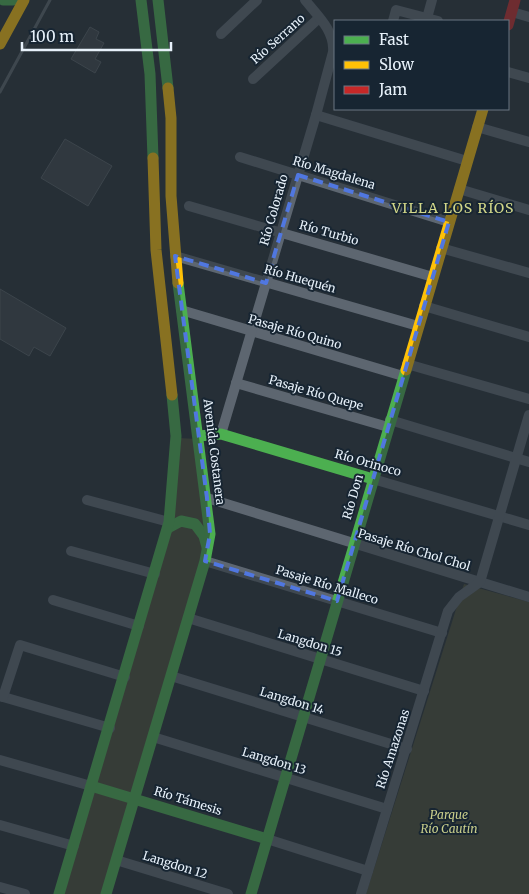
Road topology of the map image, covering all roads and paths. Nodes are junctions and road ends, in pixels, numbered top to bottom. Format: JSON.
{"nodes":[{"id":1,"x":3,"y":0,"type":"edge"},
{"id":2,"x":13,"y":0,"type":"edge"},
{"id":3,"x":24,"y":0,"type":"edge"},
{"id":4,"x":141,"y":0,"type":"edge"},
{"id":5,"x":158,"y":0,"type":"edge"},
{"id":6,"x":258,"y":0,"type":"edge"},
{"id":7,"x":305,"y":0,"type":"edge"},
{"id":8,"x":432,"y":0,"type":"edge"},
{"id":9,"x":515,"y":0,"type":"edge"},
{"id":10,"x":512,"y":12,"type":"junction"},
{"id":11,"x":529,"y":17,"type":"edge"},
{"id":12,"x":319,"y":18,"type":"junction"},
{"id":13,"x":427,"y":18,"type":"junction"},
{"id":14,"x":393,"y":20,"type":"edge"},
{"id":15,"x":434,"y":20,"type":"edge"},
{"id":16,"x":509,"y":22,"type":"edge"},
{"id":17,"x":221,"y":34,"type":"dead end"},
{"id":18,"x":0,"y":44,"type":"edge"},
{"id":19,"x":333,"y":57,"type":"edge"},
{"id":20,"x":509,"y":72,"type":"edge"},
{"id":21,"x":529,"y":78,"type":"edge"},
{"id":22,"x":253,"y":79,"type":"dead end"},
{"id":23,"x":483,"y":110,"type":"edge"},
{"id":24,"x":316,"y":115,"type":"junction"},
{"id":25,"x":477,"y":127,"type":"junction"},
{"id":26,"x":529,"y":142,"type":"edge"},
{"id":27,"x":240,"y":157,"type":"dead end"},
{"id":28,"x":467,"y":161,"type":"junction"},
{"id":29,"x":298,"y":175,"type":"junction"},
{"id":30,"x":459,"y":189,"type":"junction"},
{"id":31,"x":189,"y":206,"type":"dead end"},
{"id":32,"x":529,"y":210,"type":"edge"},
{"id":33,"x":449,"y":222,"type":"junction"},
{"id":34,"x":281,"y":232,"type":"junction"},
{"id":35,"x":441,"y":248,"type":"junction"},
{"id":36,"x":175,"y":256,"type":"junction"},
{"id":37,"x":529,"y":273,"type":"edge"},
{"id":38,"x":433,"y":277,"type":"junction"},
{"id":39,"x":266,"y":283,"type":"junction"},
{"id":40,"x":424,"y":306,"type":"junction"},
{"id":41,"x":181,"y":310,"type":"junction"},
{"id":42,"x":418,"y":326,"type":"junction"},
{"id":43,"x":251,"y":332,"type":"junction"},
{"id":44,"x":529,"y":337,"type":"edge"},
{"id":45,"x":407,"y":364,"type":"junction"},
{"id":46,"x":403,"y":376,"type":"junction"},
{"id":47,"x":236,"y":383,"type":"junction"},
{"id":48,"x":529,"y":399,"type":"edge"},
{"id":49,"x":529,"y":415,"type":"edge"},
{"id":50,"x":389,"y":424,"type":"junction"},
{"id":51,"x":221,"y":434,"type":"junction"},
{"id":52,"x":199,"y":436,"type":"junction"},
{"id":53,"x":516,"y":458,"type":"junction"},
{"id":54,"x":529,"y":462,"type":"edge"},
{"id":55,"x":373,"y":479,"type":"junction"},
{"id":56,"x":207,"y":498,"type":"junction"},
{"id":57,"x":87,"y":500,"type":"dead end"},
{"id":58,"x":500,"y":516,"type":"junction"},
{"id":59,"x":169,"y":525,"type":"junction"},
{"id":60,"x":529,"y":525,"type":"edge"},
{"id":61,"x":354,"y":545,"type":"junction"},
{"id":62,"x":207,"y":549,"type":"junction"},
{"id":63,"x":71,"y":551,"type":"dead end"},
{"id":64,"x":205,"y":561,"type":"junction"},
{"id":65,"x":155,"y":574,"type":"junction"},
{"id":66,"x":480,"y":582,"type":"junction"},
{"id":67,"x":529,"y":596,"type":"edge"},
{"id":68,"x":53,"y":600,"type":"dead end"},
{"id":69,"x":337,"y":601,"type":"junction"},
{"id":70,"x":188,"y":618,"type":"junction"},
{"id":71,"x":139,"y":626,"type":"junction"},
{"id":72,"x":442,"y":633,"type":"junction"},
{"id":73,"x":320,"y":659,"type":"junction"},
{"id":74,"x":125,"y":676,"type":"junction"},
{"id":75,"x":171,"y":676,"type":"junction"},
{"id":76,"x":424,"y":691,"type":"junction"},
{"id":77,"x":2,"y":696,"type":"edge"},
{"id":78,"x":303,"y":717,"type":"junction"},
{"id":79,"x":110,"y":728,"type":"junction"},
{"id":80,"x":153,"y":737,"type":"junction"},
{"id":81,"x":407,"y":749,"type":"junction"},
{"id":82,"x":0,"y":760,"type":"edge"},
{"id":83,"x":286,"y":778,"type":"junction"},
{"id":84,"x":91,"y":786,"type":"junction"},
{"id":85,"x":134,"y":799,"type":"junction"},
{"id":86,"x":387,"y":809,"type":"junction"},
{"id":87,"x":0,"y":826,"type":"edge"},
{"id":88,"x":267,"y":840,"type":"junction"},
{"id":89,"x":74,"y":846,"type":"junction"},
{"id":90,"x":116,"y":860,"type":"junction"},
{"id":91,"x":368,"y":871,"type":"junction"},
{"id":92,"x":0,"y":887,"type":"edge"},
{"id":93,"x":25,"y":894,"type":"edge"},
{"id":94,"x":59,"y":894,"type":"edge"},
{"id":95,"x":106,"y":894,"type":"edge"},
{"id":96,"x":228,"y":894,"type":"edge"},
{"id":97,"x":251,"y":894,"type":"edge"},
{"id":98,"x":361,"y":894,"type":"edge"}],
"edges":[{"from":1,"to":2,"type":"main road"},
{"from":3,"to":18,"type":"main road"},
{"from":4,"to":59,"type":"main road"},
{"from":5,"to":36,"type":"main road","name":"Avenida Costanera"},
{"from":6,"to":17,"type":"street"},
{"from":7,"to":12,"type":"street","name":"Río Colorado"},
{"from":8,"to":13,"type":"street"},
{"from":9,"to":10,"type":"main road"},
{"from":10,"to":11,"type":"street"},
{"from":10,"to":16,"type":"main road"},
{"from":12,"to":19,"type":"street","name":"Río Colorado"},
{"from":12,"to":22,"type":"street","name":"Río Serrano"},
{"from":13,"to":14,"type":"street"},
{"from":13,"to":15,"type":"street"},
{"from":19,"to":24,"type":"street","name":"Río Colorado"},
{"from":20,"to":21,"type":"street"},
{"from":23,"to":25,"type":"main road","name":"Río Don"},
{"from":24,"to":28,"type":"street"},
{"from":24,"to":29,"type":"street","name":"Río Colorado"},
{"from":25,"to":26,"type":"street"},
{"from":25,"to":28,"type":"main road","name":"Río Don"},
{"from":27,"to":29,"type":"street","name":"Río Magdalena"},
{"from":28,"to":30,"type":"main road","name":"Río Don"},
{"from":29,"to":33,"type":"street","name":"Río Magdalena"},
{"from":29,"to":34,"type":"street","name":"Río Colorado"},
{"from":30,"to":32,"type":"street"},
{"from":30,"to":33,"type":"main road","name":"Río Don"},
{"from":31,"to":34,"type":"street","name":"Río Turbio"},
{"from":33,"to":35,"type":"main road","name":"Río Don"},
{"from":34,"to":38,"type":"street","name":"Río Turbio"},
{"from":34,"to":39,"type":"street","name":"Río Colorado"},
{"from":35,"to":37,"type":"street"},
{"from":35,"to":38,"type":"main road","name":"Río Don"},
{"from":36,"to":39,"type":"street","name":"Río Huequén"},
{"from":36,"to":41,"type":"main road","name":"Avenida Costanera"},
{"from":38,"to":40,"type":"main road","name":"Río Don"},
{"from":39,"to":42,"type":"street","name":"Río Huequén"},
{"from":39,"to":43,"type":"street","name":"Río Colorado"},
{"from":40,"to":42,"type":"main road","name":"Río Don"},
{"from":40,"to":44,"type":"street"},
{"from":41,"to":43,"type":"street","name":"Pasaje Río Quino"},
{"from":41,"to":52,"type":"main road","name":"Avenida Costanera"},
{"from":42,"to":45,"type":"main road","name":"Río Don"},
{"from":43,"to":46,"type":"street","name":"Pasaje Río Quino"},
{"from":43,"to":47,"type":"street","name":"Río Colorado"},
{"from":45,"to":46,"type":"main road","name":"Río Don"},
{"from":45,"to":48,"type":"street"},
{"from":46,"to":50,"type":"main road","name":"Río Don"},
{"from":47,"to":50,"type":"street","name":"Pasaje Río Quepe"},
{"from":47,"to":51,"type":"street","name":"Río Colorado"},
{"from":49,"to":53,"type":"street"},
{"from":50,"to":53,"type":"street","name":"Pasaje Río Quepe"},
{"from":50,"to":55,"type":"main road","name":"Río Don"},
{"from":51,"to":52,"type":"main road","name":"Río Orinoco"},
{"from":51,"to":55,"type":"main road","name":"Río Orinoco"},
{"from":52,"to":56,"type":"main road","name":"Avenida Costanera"},
{"from":53,"to":54,"type":"street","name":"Pasaje Río Quepe"},
{"from":53,"to":58,"type":"street"},
{"from":55,"to":58,"type":"street","name":"Río Orinoco"},
{"from":55,"to":61,"type":"main road","name":"Río Don"},
{"from":56,"to":61,"type":"street","name":"Pasaje Río Chol Chol"},
{"from":56,"to":62,"type":"main road","name":"Avenida Costanera"},
{"from":57,"to":59,"type":"street"},
{"from":58,"to":60,"type":"street","name":"Río Orinoco"},
{"from":58,"to":66,"type":"street"},
{"from":59,"to":62,"type":"main road"},
{"from":59,"to":65,"type":"main road"},
{"from":61,"to":66,"type":"street","name":"Pasaje Río Chol Chol"},
{"from":61,"to":69,"type":"main road","name":"Río Don"},
{"from":62,"to":64,"type":"main road","name":"Avenida Costanera"},
{"from":63,"to":65,"type":"street"},
{"from":64,"to":69,"type":"street","name":"Pasaje Río Malleco"},
{"from":64,"to":70,"type":"main road","name":"Avenida Costanera"},
{"from":65,"to":71,"type":"main road"},
{"from":66,"to":67,"type":"street","name":"Pasaje Río Chol Chol"},
{"from":66,"to":72,"type":"street","name":"Río Amazonas"},
{"from":68,"to":71,"type":"street"},
{"from":69,"to":72,"type":"street","name":"Pasaje Río Malleco"},
{"from":69,"to":73,"type":"main road","name":"Río Don"},
{"from":70,"to":73,"type":"street","name":"Langdon 15"},
{"from":70,"to":75,"type":"main road","name":"Avenida Costanera"},
{"from":71,"to":74,"type":"main road"},
{"from":72,"to":76,"type":"street","name":"Río Amazonas"},
{"from":73,"to":76,"type":"street","name":"Langdon 15"},
{"from":73,"to":78,"type":"main road","name":"Río Don"},
{"from":74,"to":77,"type":"street"},
{"from":74,"to":79,"type":"main road"},
{"from":75,"to":78,"type":"street","name":"Langdon 14"},
{"from":75,"to":80,"type":"main road","name":"Avenida Costanera"},
{"from":76,"to":81,"type":"street","name":"Río Amazonas"},
{"from":77,"to":79,"type":"street"},
{"from":78,"to":81,"type":"street","name":"Langdon 14"},
{"from":78,"to":83,"type":"main road","name":"Río Don"},
{"from":79,"to":84,"type":"main road"},
{"from":80,"to":83,"type":"street","name":"Langdon 13"},
{"from":80,"to":85,"type":"main road","name":"Avenida Costanera"},
{"from":81,"to":86,"type":"street","name":"Río Amazonas"},
{"from":82,"to":84,"type":"street","name":"Río Támesis"},
{"from":83,"to":86,"type":"street","name":"Langdon 13"},
{"from":83,"to":88,"type":"main road","name":"Río Don"},
{"from":84,"to":85,"type":"main road","name":"Río Támesis"},
{"from":84,"to":89,"type":"main road"},
{"from":85,"to":88,"type":"main road","name":"Río Támesis"},
{"from":85,"to":90,"type":"main road","name":"Avenida Costanera"},
{"from":86,"to":91,"type":"street","name":"Río Amazonas"},
{"from":87,"to":89,"type":"street"},
{"from":88,"to":91,"type":"street","name":"Río Támesis"},
{"from":88,"to":97,"type":"main road","name":"Río Don"},
{"from":89,"to":94,"type":"main road"},
{"from":90,"to":95,"type":"main road","name":"Avenida Costanera"},
{"from":90,"to":96,"type":"street","name":"Langdon 12"},
{"from":91,"to":98,"type":"street","name":"Río Amazonas"},
{"from":92,"to":93,"type":"street"}]}
